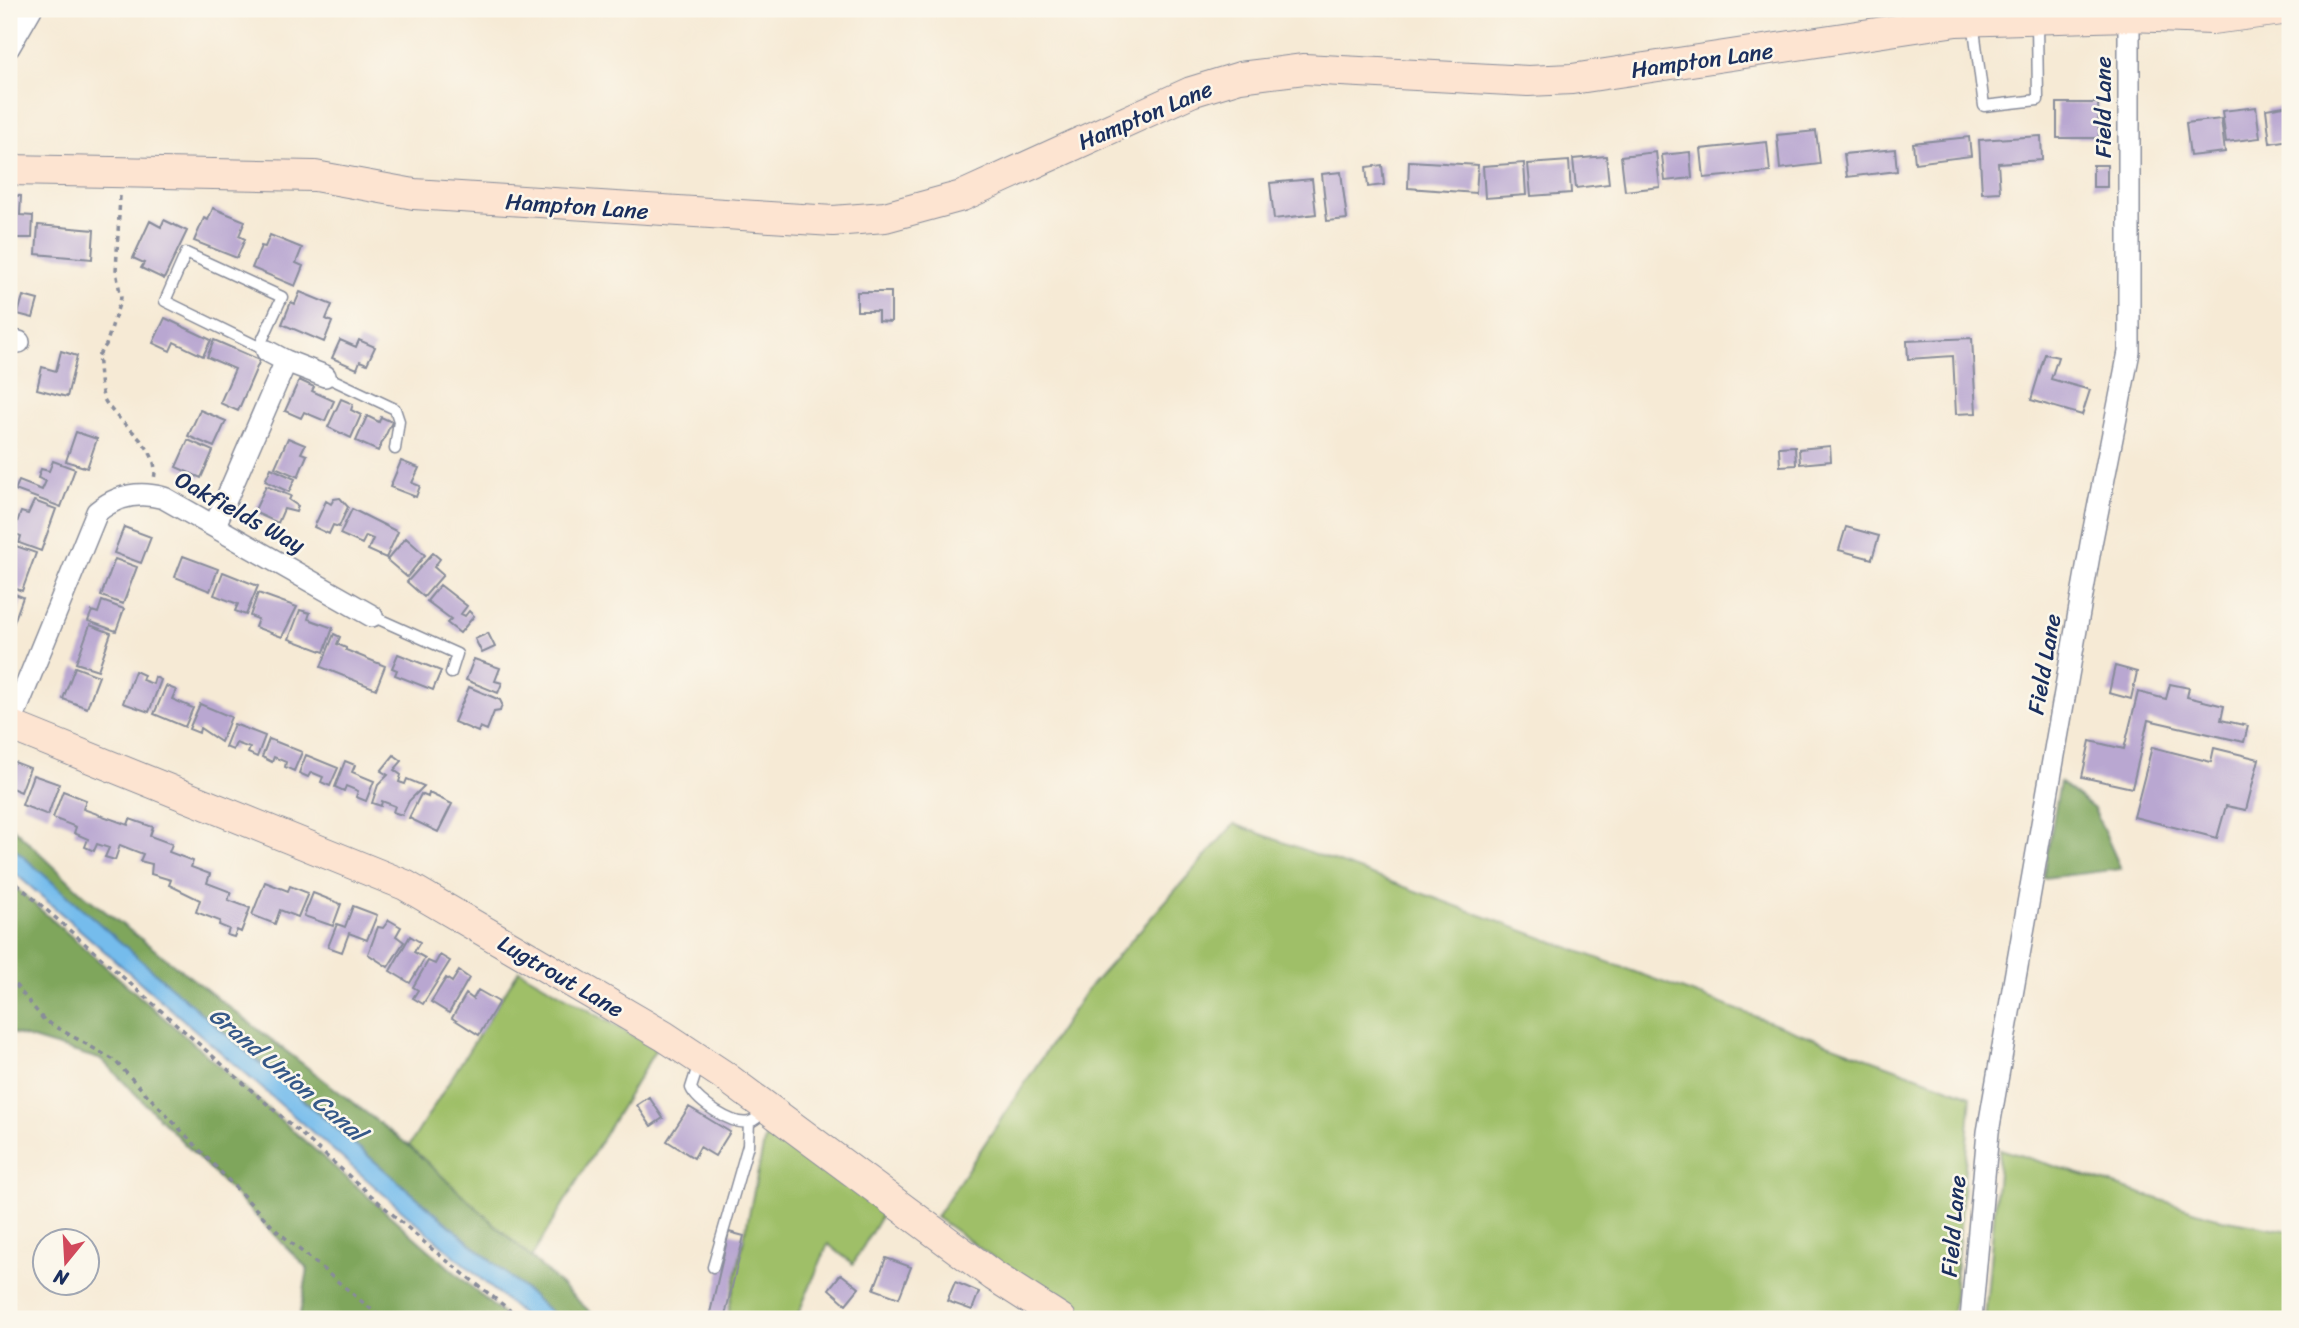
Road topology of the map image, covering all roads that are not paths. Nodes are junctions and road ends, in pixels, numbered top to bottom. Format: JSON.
{"nodes":[{"id":1,"x":30,"y":9,"type":"edge"},
{"id":2,"x":2290,"y":9,"type":"edge"},
{"id":3,"x":2112,"y":14,"type":"edge"},
{"id":4,"x":2037,"y":18,"type":"junction"},
{"id":5,"x":1973,"y":20,"type":"junction"},
{"id":6,"x":9,"y":47,"type":"edge"},
{"id":7,"x":9,"y":170,"type":"edge"},
{"id":8,"x":263,"y":348,"type":"junction"},
{"id":9,"x":286,"y":361,"type":"junction"},
{"id":10,"x":325,"y":376,"type":"joint"},
{"id":11,"x":395,"y":449,"type":"dead end"},
{"id":12,"x":215,"y":525,"type":"junction"},
{"id":13,"x":372,"y":617,"type":"joint"},
{"id":14,"x":451,"y":673,"type":"dead end"},
{"id":15,"x":9,"y":725,"type":"edge"},
{"id":16,"x":759,"y":1114,"type":"junction"},
{"id":17,"x":713,"y":1267,"type":"dead end"},
{"id":18,"x":1061,"y":1319,"type":"edge"},
{"id":19,"x":1971,"y":1319,"type":"edge"}],
"edges":[{"from":1,"to":6,"type":"street"},
{"from":2,"to":3,"type":"main road","name":"Hampton Lane"},
{"from":3,"to":4,"type":"main road","name":"Hampton Lane"},
{"from":3,"to":19,"type":"street","name":"Field Lane"},
{"from":4,"to":5,"type":"main road","name":"Hampton Lane"},
{"from":4,"to":5,"type":"lane"},
{"from":5,"to":7,"type":"main road","name":"Hampton Lane"},
{"from":8,"to":8,"type":"lane"},
{"from":8,"to":9,"type":"street"},
{"from":9,"to":10,"type":"street"},
{"from":9,"to":12,"type":"street"},
{"from":10,"to":11,"type":"lane"},
{"from":12,"to":13,"type":"street","name":"Oakfields Way"},
{"from":12,"to":15,"type":"street","name":"Oakfields Way"},
{"from":13,"to":14,"type":"lane"},
{"from":15,"to":16,"type":"main road","name":"Lugtrout Lane"},
{"from":16,"to":17,"type":"lane"},
{"from":16,"to":18,"type":"main road","name":"Lugtrout Lane"}]}
